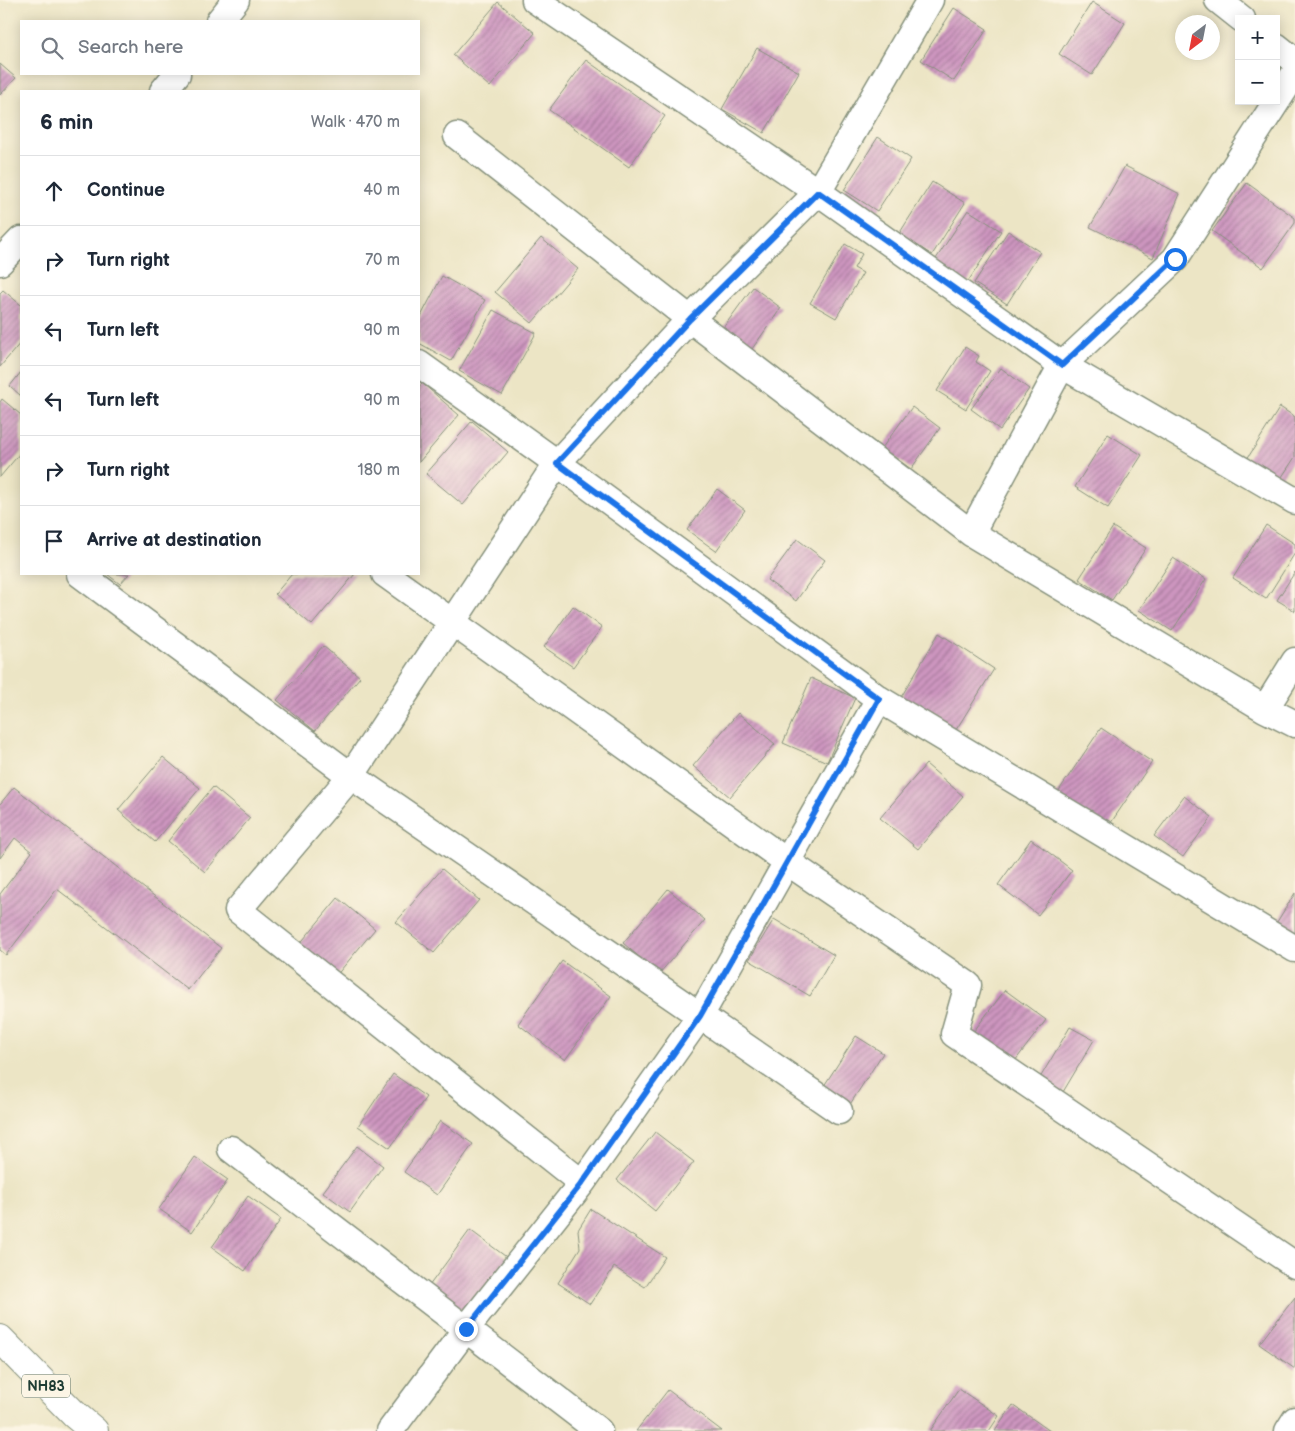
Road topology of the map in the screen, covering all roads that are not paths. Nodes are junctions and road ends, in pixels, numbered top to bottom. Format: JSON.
{"nodes":[{"id":1,"x":236,"y":0,"type":"edge"},
{"id":2,"x":535,"y":0,"type":"edge"},
{"id":3,"x":930,"y":0,"type":"edge"},
{"id":4,"x":1218,"y":0,"type":"edge"},
{"id":5,"x":1237,"y":15,"type":"edge"},
{"id":6,"x":220,"y":20,"type":"edge"},
{"id":7,"x":1280,"y":49,"type":"edge"},
{"id":8,"x":1295,"y":61,"type":"edge"},
{"id":9,"x":1295,"y":73,"type":"edge"},
{"id":10,"x":176,"y":75,"type":"edge"},
{"id":11,"x":164,"y":90,"type":"edge"},
{"id":12,"x":458,"y":136,"type":"dead end"},
{"id":13,"x":818,"y":192,"type":"junction"},
{"id":14,"x":20,"y":241,"type":"edge"},
{"id":15,"x":0,"y":262,"type":"edge"},
{"id":16,"x":690,"y":319,"type":"junction"},
{"id":17,"x":420,"y":365,"type":"edge"},
{"id":18,"x":1062,"y":365,"type":"junction"},
{"id":19,"x":557,"y":463,"type":"junction"},
{"id":20,"x":1295,"y":502,"type":"edge"},
{"id":21,"x":971,"y":533,"type":"junction"},
{"id":22,"x":81,"y":575,"type":"edge"},
{"id":23,"x":386,"y":575,"type":"edge"},
{"id":24,"x":452,"y":622,"type":"junction"},
{"id":25,"x":1295,"y":661,"type":"edge"},
{"id":26,"x":879,"y":699,"type":"junction"},
{"id":27,"x":1265,"y":709,"type":"junction"},
{"id":28,"x":1295,"y":724,"type":"edge"},
{"id":29,"x":351,"y":776,"type":"junction"},
{"id":30,"x":786,"y":860,"type":"junction"},
{"id":31,"x":1295,"y":949,"type":"edge"},
{"id":32,"x":700,"y":1016,"type":"junction"},
{"id":33,"x":839,"y":1111,"type":"dead end"},
{"id":34,"x":231,"y":1149,"type":"dead end"},
{"id":35,"x":582,"y":1183,"type":"junction"},
{"id":36,"x":1295,"y":1265,"type":"edge"},
{"id":37,"x":466,"y":1329,"type":"junction"},
{"id":38,"x":0,"y":1339,"type":"edge"},
{"id":39,"x":1295,"y":1420,"type":"edge"},
{"id":40,"x":94,"y":1431,"type":"edge"},
{"id":41,"x":390,"y":1431,"type":"edge"},
{"id":42,"x":599,"y":1431,"type":"edge"},
{"id":43,"x":1288,"y":1431,"type":"edge"}],
"edges":[{"from":1,"to":6,"type":"street"},
{"from":2,"to":13,"type":"street"},
{"from":3,"to":13,"type":"street"},
{"from":4,"to":5,"type":"street"},
{"from":7,"to":8,"type":"street"},
{"from":9,"to":18,"type":"street"},
{"from":10,"to":11,"type":"street"},
{"from":12,"to":16,"type":"street"},
{"from":13,"to":16,"type":"street"},
{"from":13,"to":18,"type":"street"},
{"from":14,"to":15,"type":"street"},
{"from":16,"to":19,"type":"street"},
{"from":16,"to":21,"type":"street"},
{"from":17,"to":19,"type":"street"},
{"from":18,"to":20,"type":"street"},
{"from":18,"to":21,"type":"street"},
{"from":19,"to":24,"type":"street"},
{"from":19,"to":26,"type":"street"},
{"from":21,"to":27,"type":"street"},
{"from":22,"to":29,"type":"street"},
{"from":23,"to":24,"type":"street"},
{"from":24,"to":29,"type":"street"},
{"from":24,"to":30,"type":"street"},
{"from":25,"to":27,"type":"street"},
{"from":26,"to":30,"type":"street"},
{"from":26,"to":31,"type":"street"},
{"from":27,"to":28,"type":"street"},
{"from":29,"to":32,"type":"street"},
{"from":29,"to":35,"type":"street"},
{"from":30,"to":32,"type":"street"},
{"from":30,"to":36,"type":"street"},
{"from":32,"to":33,"type":"street"},
{"from":32,"to":35,"type":"street"},
{"from":34,"to":37,"type":"street"},
{"from":35,"to":37,"type":"street"},
{"from":37,"to":41,"type":"street"},
{"from":37,"to":42,"type":"street"},
{"from":38,"to":40,"type":"highway","number":"NH83"},
{"from":39,"to":43,"type":"street"}]}
